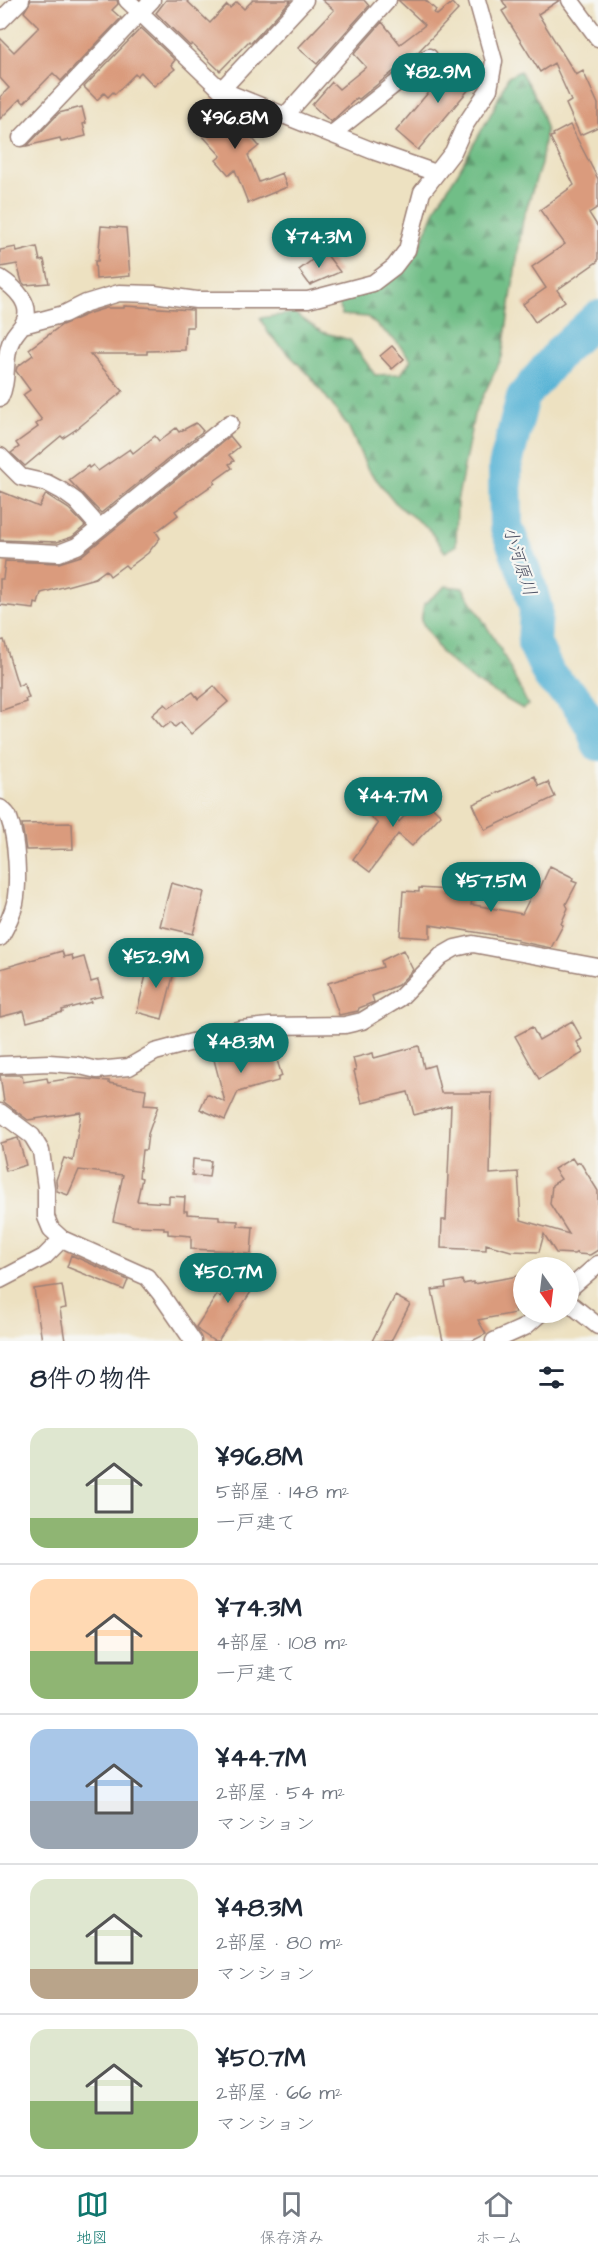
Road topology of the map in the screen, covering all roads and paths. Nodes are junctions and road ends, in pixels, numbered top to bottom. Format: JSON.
{"nodes":[{"id":1,"x":21,"y":0,"type":"edge"},
{"id":2,"x":127,"y":0,"type":"edge"},
{"id":3,"x":152,"y":0,"type":"edge"},
{"id":4,"x":305,"y":0,"type":"edge"},
{"id":5,"x":388,"y":0,"type":"edge"},
{"id":6,"x":477,"y":0,"type":"edge"},
{"id":7,"x":570,"y":0,"type":"edge"},
{"id":8,"x":140,"y":12,"type":"junction"},
{"id":9,"x":0,"y":21,"type":"edge"},
{"id":10,"x":598,"y":38,"type":"edge"},
{"id":11,"x":429,"y":57,"type":"dead end"},
{"id":12,"x":221,"y":90,"type":"junction"},
{"id":13,"x":285,"y":116,"type":"junction"},
{"id":14,"x":332,"y":134,"type":"junction"},
{"id":15,"x":21,"y":138,"type":"dead end"},
{"id":16,"x":436,"y":173,"type":"junction"},
{"id":17,"x":0,"y":278,"type":"edge"},
{"id":18,"x":23,"y":325,"type":"junction"},
{"id":19,"x":0,"y":398,"type":"edge"},
{"id":20,"x":230,"y":423,"type":"dead end"},
{"id":21,"x":0,"y":456,"type":"edge"},
{"id":22,"x":99,"y":527,"type":"junction"},
{"id":23,"x":0,"y":550,"type":"edge"},
{"id":24,"x":0,"y":808,"type":"edge"},
{"id":25,"x":0,"y":938,"type":"edge"},
{"id":26,"x":598,"y":967,"type":"edge"},
{"id":27,"x":0,"y":1065,"type":"edge"},
{"id":28,"x":0,"y":1112,"type":"edge"},
{"id":29,"x":62,"y":1239,"type":"junction"},
{"id":30,"x":598,"y":1264,"type":"edge"},
{"id":31,"x":0,"y":1280,"type":"edge"},
{"id":32,"x":579,"y":1280,"type":"edge"},
{"id":33,"x":579,"y":1311,"type":"edge"},
{"id":34,"x":530,"y":1323,"type":"edge"},
{"id":35,"x":598,"y":1326,"type":"edge"},
{"id":36,"x":193,"y":1341,"type":"edge"},
{"id":37,"x":494,"y":1341,"type":"edge"}],
"edges":[{"from":1,"to":9,"type":"street"},
{"from":2,"to":8,"type":"street"},
{"from":3,"to":8,"type":"street"},
{"from":4,"to":12,"type":"street"},
{"from":5,"to":13,"type":"street"},
{"from":6,"to":16,"type":"street"},
{"from":7,"to":10,"type":"street"},
{"from":8,"to":12,"type":"street"},
{"from":8,"to":15,"type":"street"},
{"from":11,"to":14,"type":"street"},
{"from":12,"to":13,"type":"street"},
{"from":13,"to":14,"type":"street"},
{"from":14,"to":16,"type":"street"},
{"from":16,"to":18,"type":"street"},
{"from":17,"to":18,"type":"street"},
{"from":18,"to":19,"type":"street"},
{"from":20,"to":22,"type":"street"},
{"from":21,"to":22,"type":"street"},
{"from":22,"to":23,"type":"street"},
{"from":24,"to":25,"type":"street"},
{"from":26,"to":27,"type":"street"},
{"from":28,"to":29,"type":"street"},
{"from":29,"to":31,"type":"street"},
{"from":29,"to":36,"type":"street"},
{"from":30,"to":32,"type":"street"},
{"from":33,"to":35,"type":"street"},
{"from":34,"to":37,"type":"street"}]}
